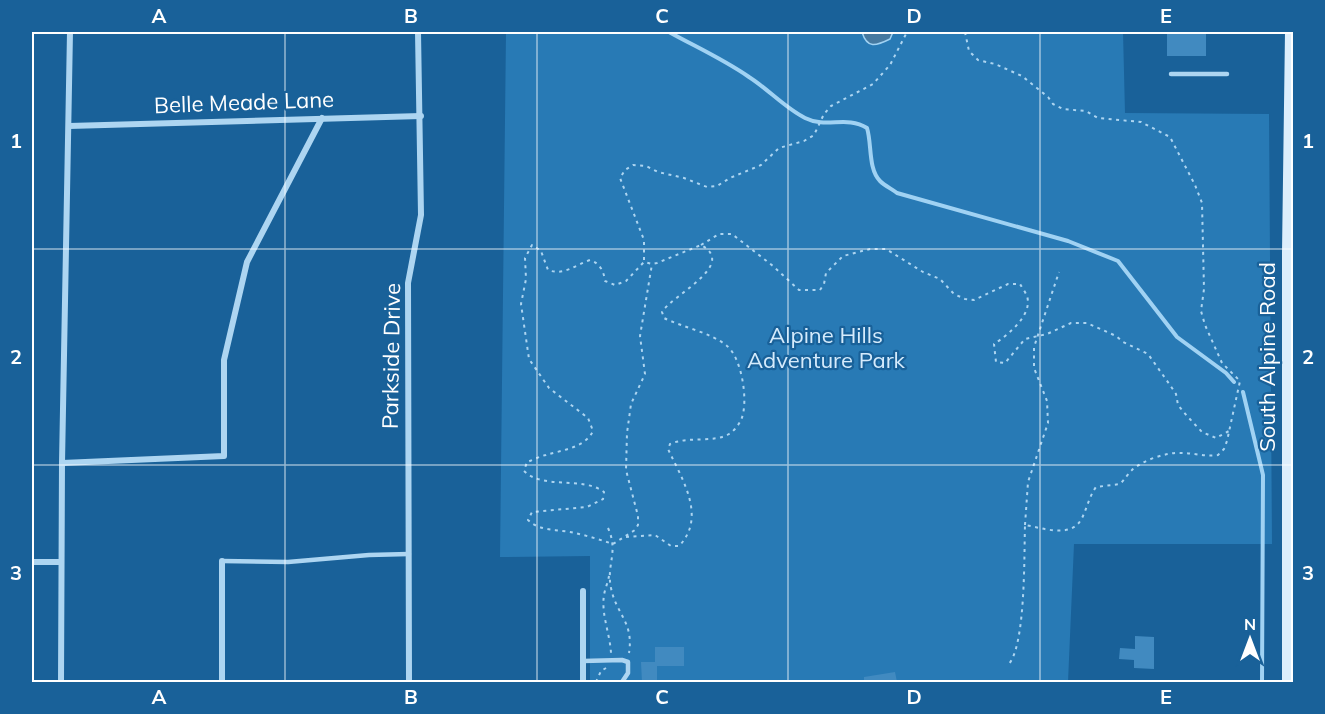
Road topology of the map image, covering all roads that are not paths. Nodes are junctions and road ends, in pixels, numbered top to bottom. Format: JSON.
{"nodes":[{"id":1,"x":70,"y":32,"type":"edge"},
{"id":2,"x":418,"y":32,"type":"edge"},
{"id":3,"x":1291,"y":32,"type":"edge"},
{"id":4,"x":1171,"y":74,"type":"dead end"},
{"id":5,"x":1227,"y":74,"type":"dead end"},
{"id":6,"x":420,"y":116,"type":"junction"},
{"id":7,"x":322,"y":118,"type":"junction"},
{"id":8,"x":69,"y":126,"type":"junction"},
{"id":9,"x":1291,"y":252,"type":"edge"},
{"id":10,"x":62,"y":463,"type":"junction"},
{"id":11,"x":409,"y":554,"type":"junction"},
{"id":12,"x":222,"y":561,"type":"joint"},
{"id":13,"x":32,"y":562,"type":"edge"},
{"id":14,"x":61,"y":562,"type":"junction"},
{"id":15,"x":583,"y":591,"type":"dead end"},
{"id":16,"x":583,"y":661,"type":"junction"},
{"id":17,"x":61,"y":682,"type":"edge"},
{"id":18,"x":222,"y":682,"type":"edge"},
{"id":19,"x":409,"y":682,"type":"edge"},
{"id":20,"x":583,"y":682,"type":"edge"},
{"id":21,"x":622,"y":682,"type":"edge"},
{"id":22,"x":1288,"y":682,"type":"edge"}],
"edges":[{"from":1,"to":8,"type":"street"},
{"from":2,"to":6,"type":"street","name":"Parkside Drive"},
{"from":3,"to":9,"type":"main road","name":"South Alpine Road"},
{"from":4,"to":5,"type":"lane"},
{"from":6,"to":7,"type":"street","name":"Belle Meade Lane"},
{"from":6,"to":11,"type":"street","name":"Parkside Drive"},
{"from":7,"to":8,"type":"street","name":"Belle Meade Lane"},
{"from":7,"to":10,"type":"street"},
{"from":8,"to":10,"type":"street"},
{"from":9,"to":22,"type":"main road","name":"South Alpine Road"},
{"from":10,"to":14,"type":"street"},
{"from":11,"to":12,"type":"lane"},
{"from":11,"to":19,"type":"street","name":"Parkside Drive"},
{"from":12,"to":18,"type":"street"},
{"from":13,"to":14,"type":"street"},
{"from":14,"to":17,"type":"street"},
{"from":15,"to":16,"type":"street"},
{"from":16,"to":20,"type":"street"},
{"from":16,"to":21,"type":"lane"}]}
